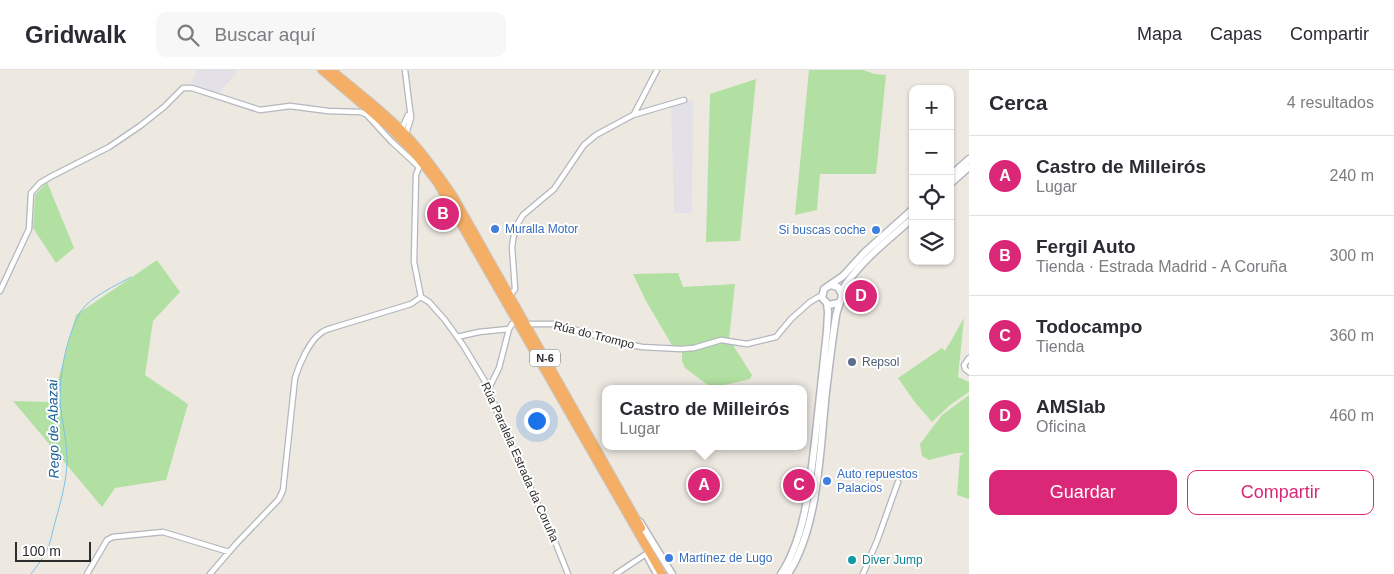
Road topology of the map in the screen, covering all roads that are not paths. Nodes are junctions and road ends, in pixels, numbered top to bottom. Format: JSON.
{"nodes":[{"id":1,"x":322,"y":70,"type":"edge"},
{"id":2,"x":332,"y":70,"type":"edge"},
{"id":3,"x":405,"y":70,"type":"edge"},
{"id":4,"x":657,"y":70,"type":"edge"},
{"id":5,"x":684,"y":100,"type":"dead end"},
{"id":6,"x":366,"y":112,"type":"junction"},
{"id":7,"x":411,"y":115,"type":"junction"},
{"id":8,"x":633,"y":115,"type":"junction"},
{"id":9,"x":404,"y":130,"type":"junction"},
{"id":10,"x":969,"y":159,"type":"edge"},
{"id":11,"x":421,"y":166,"type":"junction"},
{"id":12,"x":969,"y":167,"type":"edge"},
{"id":13,"x":951,"y":175,"type":"edge"},
{"id":14,"x":954,"y":180,"type":"edge"},
{"id":15,"x":909,"y":213,"type":"edge"},
{"id":16,"x":911,"y":220,"type":"edge"},
{"id":17,"x":830,"y":285,"type":"junction"},
{"id":18,"x":0,"y":290,"type":"edge"},
{"id":19,"x":841,"y":292,"type":"junction"},
{"id":20,"x":822,"y":295,"type":"junction"},
{"id":21,"x":510,"y":296,"type":"junction"},
{"id":22,"x":421,"y":297,"type":"junction"},
{"id":23,"x":838,"y":303,"type":"junction"},
{"id":24,"x":827,"y":304,"type":"junction"},
{"id":25,"x":516,"y":321,"type":"junction"},
{"id":26,"x":526,"y":324,"type":"junction"},
{"id":27,"x":509,"y":328,"type":"junction"},
{"id":28,"x":457,"y":338,"type":"junction"},
{"id":29,"x":969,"y":358,"type":"edge"},
{"id":30,"x":969,"y":372,"type":"edge"},
{"id":31,"x":489,"y":388,"type":"junction"},
{"id":32,"x":898,"y":482,"type":"dead end"},
{"id":33,"x":622,"y":499,"type":"junction"},
{"id":34,"x":228,"y":552,"type":"junction"},
{"id":35,"x":646,"y":554,"type":"junction"},
{"id":36,"x":86,"y":574,"type":"edge"},
{"id":37,"x":210,"y":574,"type":"edge"},
{"id":38,"x":568,"y":574,"type":"edge"},
{"id":39,"x":616,"y":574,"type":"edge"},
{"id":40,"x":657,"y":574,"type":"edge"},
{"id":41,"x":662,"y":574,"type":"edge"},
{"id":42,"x":666,"y":574,"type":"edge"},
{"id":43,"x":672,"y":574,"type":"edge"},
{"id":44,"x":781,"y":574,"type":"edge"},
{"id":45,"x":788,"y":574,"type":"edge"},
{"id":46,"x":863,"y":574,"type":"edge"}],
"edges":[{"from":1,"to":6,"type":"highway","number":"N-6"},
{"from":2,"to":9,"type":"highway","number":"N-6"},
{"from":3,"to":7,"type":"street"},
{"from":4,"to":8,"type":"street"},
{"from":5,"to":8,"type":"street"},
{"from":6,"to":11,"type":"street"},
{"from":6,"to":11,"type":"highway","number":"N-6"},
{"from":6,"to":18,"type":"street"},
{"from":7,"to":9,"type":"street"},
{"from":7,"to":9,"type":"street"},
{"from":8,"to":21,"type":"street"},
{"from":9,"to":21,"type":"highway","number":"N-6"},
{"from":10,"to":13,"type":"main road"},
{"from":11,"to":22,"type":"street"},
{"from":11,"to":25,"type":"highway","number":"N-6"},
{"from":12,"to":14,"type":"main road"},
{"from":15,"to":17,"type":"main road"},
{"from":16,"to":19,"type":"main road"},
{"from":17,"to":19,"type":"main road"},
{"from":17,"to":20,"type":"main road"},
{"from":19,"to":23,"type":"main road"},
{"from":20,"to":24,"type":"main road"},
{"from":20,"to":26,"type":"street","name":"Rúa do Trompo"},
{"from":21,"to":26,"type":"highway","number":"N-6"},
{"from":22,"to":28,"type":"street","name":"Rúa Paralela Estrada da Coruña"},
{"from":22,"to":34,"type":"street"},
{"from":23,"to":24,"type":"main road"},
{"from":23,"to":45,"type":"main road"},
{"from":24,"to":44,"type":"main road"},
{"from":25,"to":27,"type":"street"},
{"from":25,"to":33,"type":"highway","number":"N-6"},
{"from":26,"to":33,"type":"highway","number":"N-6"},
{"from":27,"to":28,"type":"street"},
{"from":27,"to":31,"type":"street"},
{"from":28,"to":31,"type":"street","name":"Rúa Paralela Estrada da Coruña"},
{"from":29,"to":30,"type":"street"},
{"from":31,"to":38,"type":"street","name":"Rúa Paralela Estrada da Coruña"},
{"from":32,"to":46,"type":"street"},
{"from":33,"to":35,"type":"main road"},
{"from":33,"to":41,"type":"highway","number":"N-6"},
{"from":33,"to":42,"type":"highway","number":"N-6"},
{"from":33,"to":43,"type":"main road"},
{"from":34,"to":36,"type":"street"},
{"from":34,"to":37,"type":"street"},
{"from":35,"to":39,"type":"street"},
{"from":35,"to":40,"type":"main road"}]}
